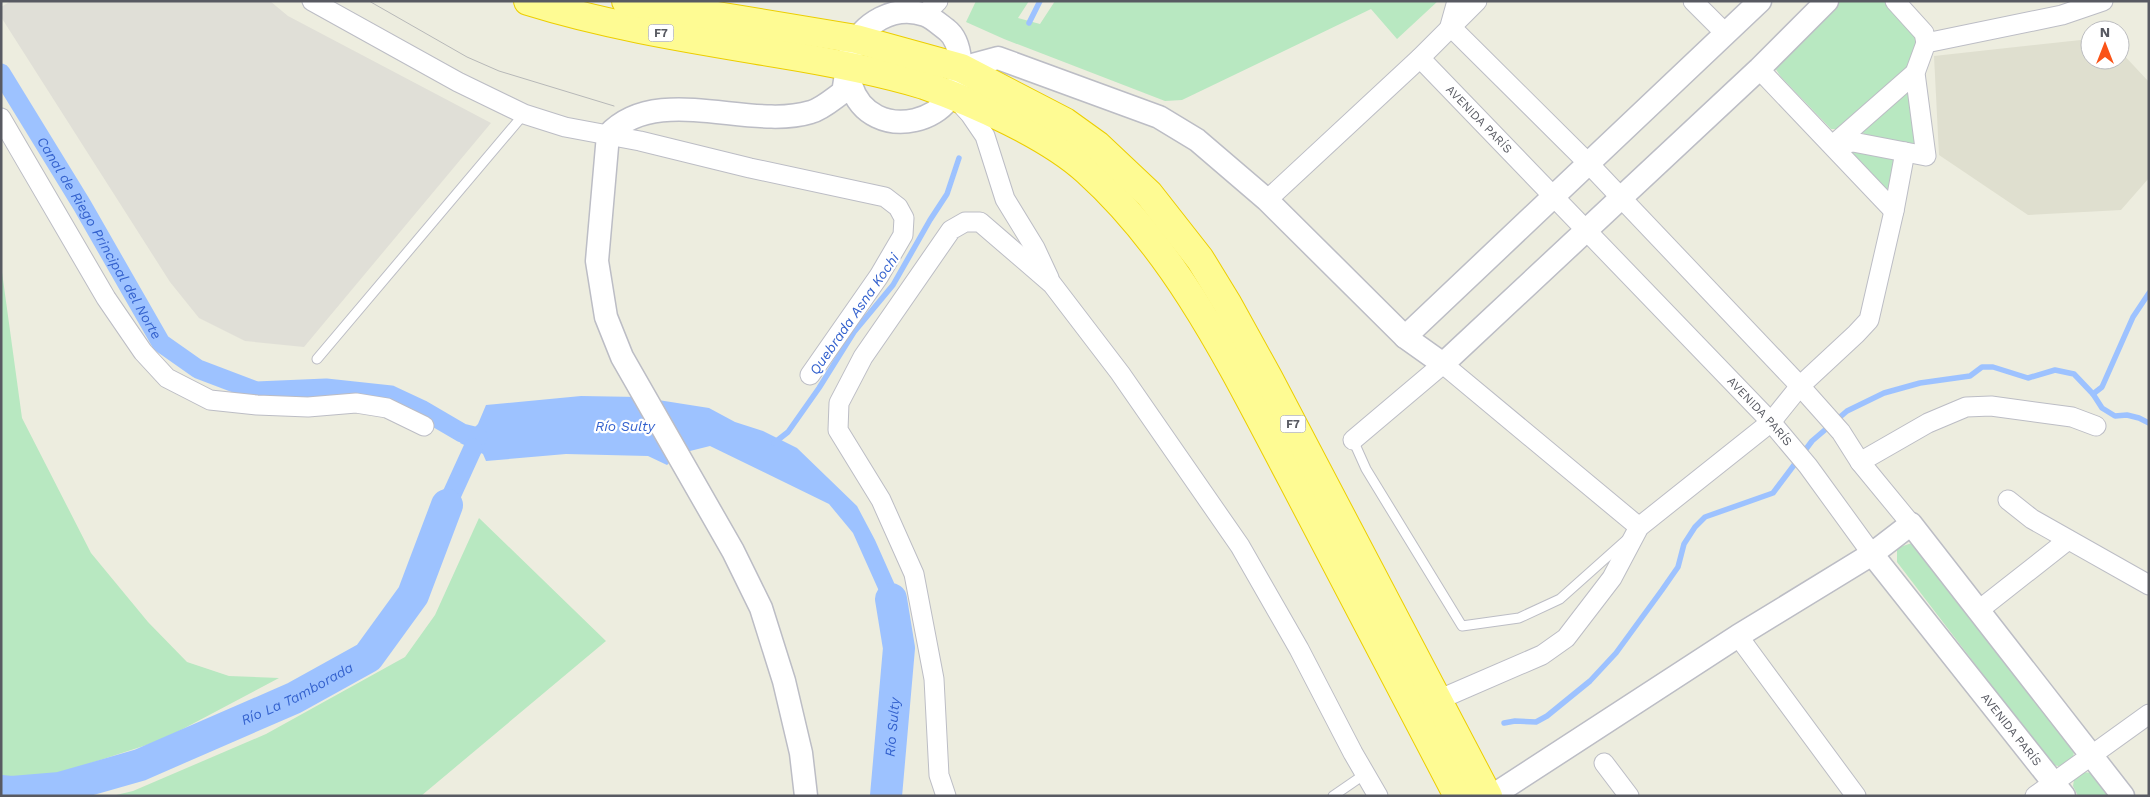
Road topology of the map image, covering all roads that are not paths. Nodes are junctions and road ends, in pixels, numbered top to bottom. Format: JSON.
{"nodes":[{"id":1,"x":312,"y":1,"type":"edge"},
{"id":2,"x":528,"y":1,"type":"edge"},
{"id":3,"x":626,"y":1,"type":"edge"},
{"id":4,"x":1457,"y":1,"type":"edge"},
{"id":5,"x":1477,"y":1,"type":"edge"},
{"id":6,"x":1693,"y":1,"type":"edge"},
{"id":7,"x":1760,"y":1,"type":"edge"},
{"id":8,"x":1827,"y":1,"type":"edge"},
{"id":9,"x":1895,"y":1,"type":"edge"},
{"id":10,"x":2103,"y":1,"type":"edge"},
{"id":11,"x":931,"y":8,"type":"edge"},
{"id":12,"x":1450,"y":26,"type":"junction"},
{"id":13,"x":1726,"y":34,"type":"junction"},
{"id":14,"x":856,"y":39,"type":"junction"},
{"id":15,"x":1926,"y":43,"type":"junction"},
{"id":16,"x":1420,"y":58,"type":"junction"},
{"id":17,"x":848,"y":66,"type":"junction"},
{"id":18,"x":961,"y":68,"type":"junction"},
{"id":19,"x":1759,"y":70,"type":"junction"},
{"id":20,"x":1915,"y":73,"type":"junction"},
{"id":21,"x":952,"y":96,"type":"junction"},
{"id":22,"x":524,"y":114,"type":"junction"},
{"id":23,"x":1,"y":118,"type":"edge"},
{"id":24,"x":608,"y":135,"type":"junction"},
{"id":25,"x":1833,"y":145,"type":"junction"},
{"id":26,"x":1905,"y":152,"type":"junction"},
{"id":27,"x":1589,"y":164,"type":"junction"},
{"id":28,"x":1554,"y":197,"type":"junction"},
{"id":29,"x":1620,"y":198,"type":"junction"},
{"id":30,"x":1267,"y":200,"type":"junction"},
{"id":31,"x":1894,"y":210,"type":"junction"},
{"id":32,"x":1586,"y":232,"type":"junction"},
{"id":33,"x":1052,"y":284,"type":"junction"},
{"id":34,"x":1405,"y":337,"type":"junction"},
{"id":35,"x":317,"y":359,"type":"dead end"},
{"id":36,"x":1443,"y":364,"type":"junction"},
{"id":37,"x":810,"y":375,"type":"dead end"},
{"id":38,"x":1800,"y":386,"type":"junction"},
{"id":39,"x":1771,"y":422,"type":"junction"},
{"id":40,"x":424,"y":426,"type":"dead end"},
{"id":41,"x":2096,"y":426,"type":"dead end"},
{"id":42,"x":1353,"y":440,"type":"joint"},
{"id":43,"x":1860,"y":462,"type":"junction"},
{"id":44,"x":2008,"y":500,"type":"dead end"},
{"id":45,"x":1911,"y":524,"type":"junction"},
{"id":46,"x":1640,"y":527,"type":"junction"},
{"id":47,"x":2068,"y":540,"type":"junction"},
{"id":48,"x":1872,"y":554,"type":"junction"},
{"id":49,"x":2149,"y":584,"type":"edge"},
{"id":50,"x":1979,"y":610,"type":"junction"},
{"id":51,"x":1738,"y":636,"type":"junction"},
{"id":52,"x":1438,"y":700,"type":"junction"},
{"id":53,"x":2149,"y":714,"type":"edge"},
{"id":54,"x":2091,"y":755,"type":"junction"},
{"id":55,"x":1604,"y":763,"type":"dead end"},
{"id":56,"x":1365,"y":774,"type":"junction"},
{"id":57,"x":2059,"y":790,"type":"edge"},
{"id":58,"x":806,"y":796,"type":"edge"},
{"id":59,"x":946,"y":796,"type":"edge"},
{"id":60,"x":1333,"y":796,"type":"edge"},
{"id":61,"x":1378,"y":796,"type":"edge"},
{"id":62,"x":1458,"y":796,"type":"edge"},
{"id":63,"x":1488,"y":796,"type":"edge"},
{"id":64,"x":1492,"y":796,"type":"edge"},
{"id":65,"x":1628,"y":796,"type":"edge"},
{"id":66,"x":1856,"y":796,"type":"edge"},
{"id":67,"x":2035,"y":796,"type":"edge"},
{"id":68,"x":2123,"y":796,"type":"edge"}],
"edges":[{"from":1,"to":22,"type":"street"},
{"from":2,"to":17,"type":"highway","number":"F7"},
{"from":3,"to":14,"type":"highway","number":"F7"},
{"from":4,"to":12,"type":"street"},
{"from":5,"to":12,"type":"street"},
{"from":6,"to":13,"type":"street"},
{"from":7,"to":13,"type":"street"},
{"from":8,"to":19,"type":"street"},
{"from":9,"to":15,"type":"street"},
{"from":10,"to":15,"type":"street"},
{"from":11,"to":14,"type":"street"},
{"from":11,"to":18,"type":"street"},
{"from":12,"to":16,"type":"street"},
{"from":12,"to":27,"type":"street"},
{"from":13,"to":27,"type":"street"},
{"from":14,"to":17,"type":"street"},
{"from":14,"to":18,"type":"highway","number":"F7"},
{"from":15,"to":20,"type":"street"},
{"from":16,"to":28,"type":"street","name":"AVENIDA PARÍS"},
{"from":16,"to":30,"type":"street"},
{"from":17,"to":21,"type":"highway","number":"F7"},
{"from":17,"to":21,"type":"street"},
{"from":17,"to":24,"type":"street"},
{"from":18,"to":21,"type":"street"},
{"from":18,"to":30,"type":"street"},
{"from":18,"to":52,"type":"highway","number":"F7"},
{"from":19,"to":25,"type":"street"},
{"from":19,"to":29,"type":"street"},
{"from":20,"to":25,"type":"street"},
{"from":20,"to":26,"type":"street"},
{"from":21,"to":33,"type":"street"},
{"from":21,"to":62,"type":"highway","number":"F7"},
{"from":22,"to":24,"type":"street"},
{"from":22,"to":35,"type":"lane"},
{"from":23,"to":40,"type":"street"},
{"from":24,"to":37,"type":"street"},
{"from":24,"to":58,"type":"street"},
{"from":25,"to":26,"type":"street"},
{"from":25,"to":31,"type":"street"},
{"from":26,"to":31,"type":"street"},
{"from":27,"to":28,"type":"street"},
{"from":27,"to":29,"type":"street"},
{"from":28,"to":32,"type":"street","name":"AVENIDA PARÍS"},
{"from":28,"to":34,"type":"street"},
{"from":29,"to":32,"type":"street"},
{"from":29,"to":38,"type":"street"},
{"from":30,"to":34,"type":"street"},
{"from":31,"to":38,"type":"street"},
{"from":32,"to":36,"type":"street"},
{"from":32,"to":39,"type":"street","name":"AVENIDA PARÍS"},
{"from":33,"to":56,"type":"street"},
{"from":33,"to":59,"type":"street"},
{"from":34,"to":36,"type":"street"},
{"from":36,"to":42,"type":"street"},
{"from":36,"to":46,"type":"street"},
{"from":38,"to":39,"type":"street"},
{"from":38,"to":43,"type":"street"},
{"from":39,"to":46,"type":"street"},
{"from":39,"to":48,"type":"street","name":"AVENIDA PARÍS"},
{"from":41,"to":43,"type":"street"},
{"from":42,"to":46,"type":"lane"},
{"from":43,"to":45,"type":"street"},
{"from":44,"to":47,"type":"street"},
{"from":45,"to":48,"type":"street"},
{"from":45,"to":50,"type":"street"},
{"from":46,"to":52,"type":"street"},
{"from":47,"to":49,"type":"street"},
{"from":47,"to":50,"type":"street"},
{"from":48,"to":51,"type":"street"},
{"from":48,"to":57,"type":"street","name":"AVENIDA PARÍS"},
{"from":50,"to":54,"type":"street"},
{"from":51,"to":64,"type":"street"},
{"from":51,"to":66,"type":"street"},
{"from":52,"to":63,"type":"highway","number":"F7"},
{"from":53,"to":54,"type":"street"},
{"from":54,"to":57,"type":"street"},
{"from":54,"to":68,"type":"street"},
{"from":55,"to":65,"type":"street"},
{"from":56,"to":60,"type":"lane"},
{"from":56,"to":61,"type":"street"},
{"from":57,"to":67,"type":"street"}]}
